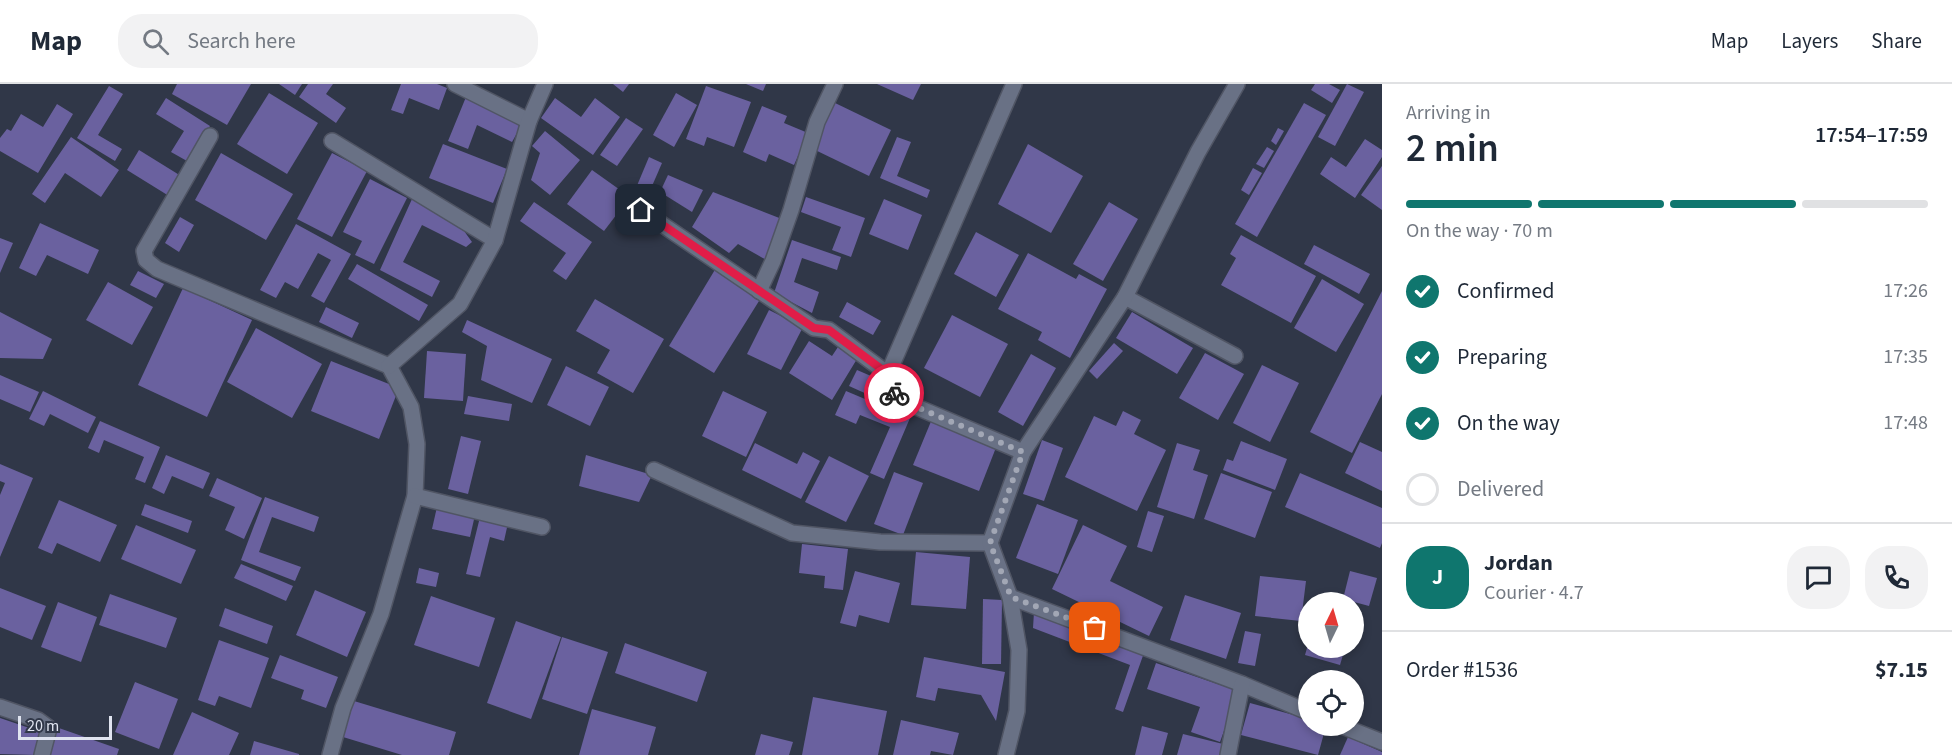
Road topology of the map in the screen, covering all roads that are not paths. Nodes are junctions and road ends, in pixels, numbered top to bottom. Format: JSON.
{"nodes":[{"id":1,"x":455,"y":84,"type":"edge"},
{"id":2,"x":545,"y":84,"type":"edge"},
{"id":3,"x":835,"y":84,"type":"edge"},
{"id":4,"x":1014,"y":84,"type":"edge"},
{"id":5,"x":1237,"y":84,"type":"edge"},
{"id":6,"x":529,"y":121,"type":"junction"},
{"id":7,"x":210,"y":136,"type":"dead end"},
{"id":8,"x":332,"y":141,"type":"dead end"},
{"id":9,"x":641,"y":210,"type":"dead end"},
{"id":10,"x":495,"y":240,"type":"junction"},
{"id":11,"x":759,"y":291,"type":"junction"},
{"id":12,"x":1125,"y":297,"type":"junction"},
{"id":13,"x":1235,"y":356,"type":"dead end"},
{"id":14,"x":389,"y":366,"type":"junction"},
{"id":15,"x":888,"y":374,"type":"junction"},
{"id":16,"x":1023,"y":452,"type":"junction"},
{"id":17,"x":654,"y":470,"type":"dead end"},
{"id":18,"x":415,"y":496,"type":"junction"},
{"id":19,"x":542,"y":527,"type":"dead end"},
{"id":20,"x":990,"y":543,"type":"junction"},
{"id":21,"x":1011,"y":597,"type":"junction"},
{"id":22,"x":1242,"y":684,"type":"junction"},
{"id":23,"x":0,"y":707,"type":"edge"},
{"id":24,"x":1298,"y":708,"type":"edge"},
{"id":25,"x":1364,"y":735,"type":"edge"},
{"id":26,"x":1382,"y":742,"type":"edge"},
{"id":27,"x":42,"y":755,"type":"edge"},
{"id":28,"x":330,"y":755,"type":"edge"},
{"id":29,"x":1006,"y":755,"type":"edge"},
{"id":30,"x":1228,"y":755,"type":"edge"}],
"edges":[{"from":1,"to":6,"type":"street"},
{"from":2,"to":6,"type":"street"},
{"from":3,"to":11,"type":"street"},
{"from":4,"to":15,"type":"street"},
{"from":5,"to":12,"type":"street"},
{"from":6,"to":10,"type":"street"},
{"from":7,"to":14,"type":"street"},
{"from":8,"to":10,"type":"street"},
{"from":9,"to":11,"type":"street"},
{"from":10,"to":14,"type":"street"},
{"from":11,"to":15,"type":"street"},
{"from":12,"to":13,"type":"street"},
{"from":12,"to":16,"type":"street"},
{"from":14,"to":18,"type":"street"},
{"from":15,"to":16,"type":"street"},
{"from":16,"to":20,"type":"street"},
{"from":17,"to":20,"type":"street"},
{"from":18,"to":19,"type":"street"},
{"from":18,"to":28,"type":"street"},
{"from":20,"to":21,"type":"street"},
{"from":21,"to":22,"type":"street"},
{"from":21,"to":29,"type":"street"},
{"from":22,"to":24,"type":"street"},
{"from":22,"to":30,"type":"street"},
{"from":23,"to":27,"type":"street"},
{"from":25,"to":26,"type":"street"}]}
